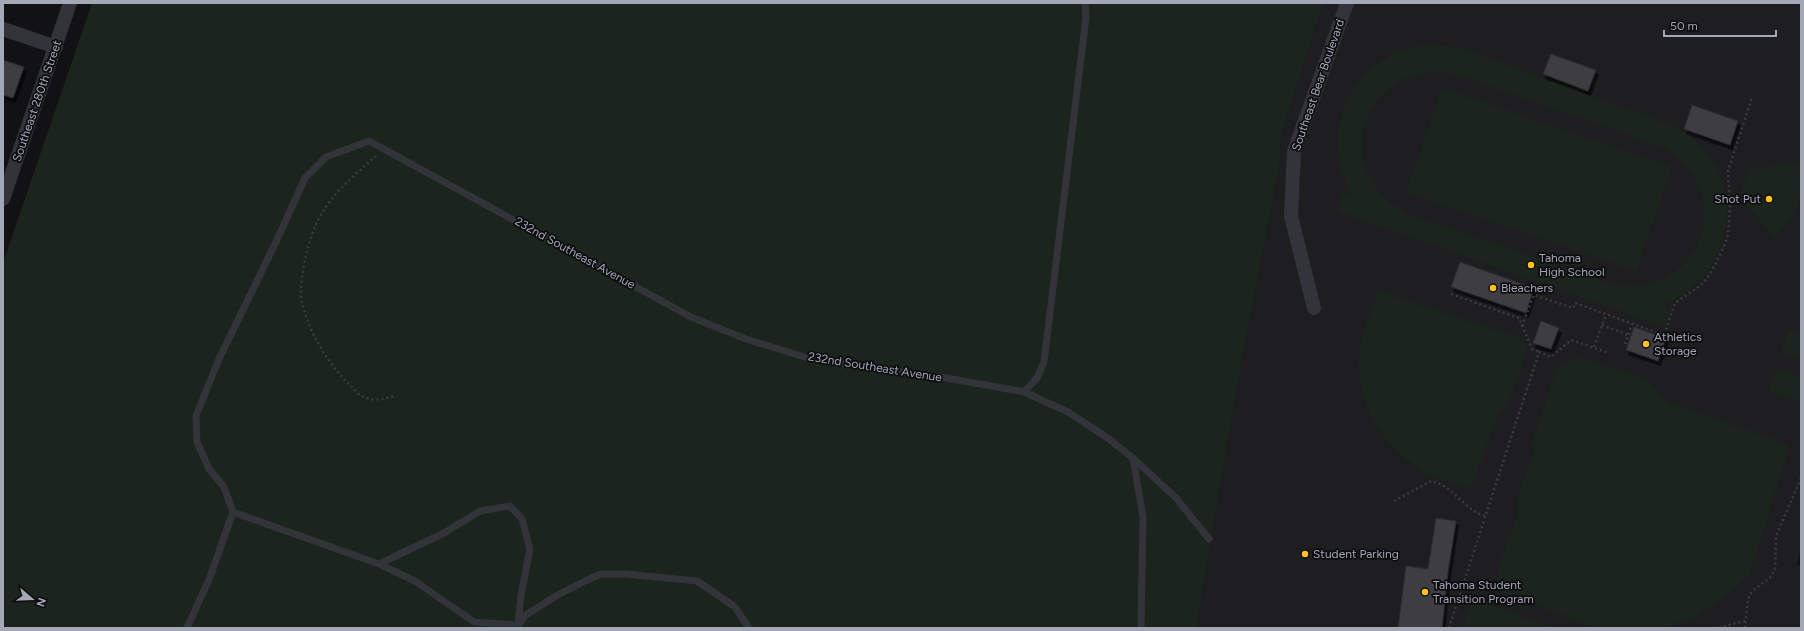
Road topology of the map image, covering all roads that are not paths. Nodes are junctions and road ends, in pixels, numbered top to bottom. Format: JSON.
{"nodes":[{"id":1,"x":70,"y":3,"type":"edge"},
{"id":2,"x":1085,"y":3,"type":"edge"},
{"id":3,"x":1347,"y":3,"type":"edge"},
{"id":4,"x":3,"y":29,"type":"edge"},
{"id":5,"x":56,"y":47,"type":"junction"},
{"id":6,"x":3,"y":199,"type":"edge"},
{"id":7,"x":1314,"y":308,"type":"dead end"},
{"id":8,"x":1024,"y":392,"type":"junction"},
{"id":9,"x":1133,"y":458,"type":"junction"},
{"id":10,"x":233,"y":512,"type":"junction"},
{"id":11,"x":1209,"y":539,"type":"dead end"},
{"id":12,"x":379,"y":564,"type":"junction"},
{"id":13,"x":517,"y":627,"type":"edge"},
{"id":14,"x":187,"y":628,"type":"edge"},
{"id":15,"x":749,"y":628,"type":"edge"},
{"id":16,"x":1141,"y":628,"type":"edge"}],
"edges":[{"from":1,"to":5,"type":"street","name":"Southeast 280th Street"},
{"from":2,"to":8,"type":"lane"},
{"from":3,"to":7,"type":"street","name":"Southeast Bear Boulevard"},
{"from":4,"to":5,"type":"street"},
{"from":5,"to":6,"type":"street","name":"Southeast 280th Street"},
{"from":8,"to":9,"type":"lane","name":"232nd Southeast Avenue"},
{"from":8,"to":10,"type":"lane","name":"232nd Southeast Avenue"},
{"from":9,"to":11,"type":"lane","name":"232nd Southeast Avenue"},
{"from":9,"to":16,"type":"lane"},
{"from":10,"to":12,"type":"lane"},
{"from":10,"to":14,"type":"lane"},
{"from":12,"to":13,"type":"lane"},
{"from":12,"to":13,"type":"lane"},
{"from":13,"to":15,"type":"lane"}]}
